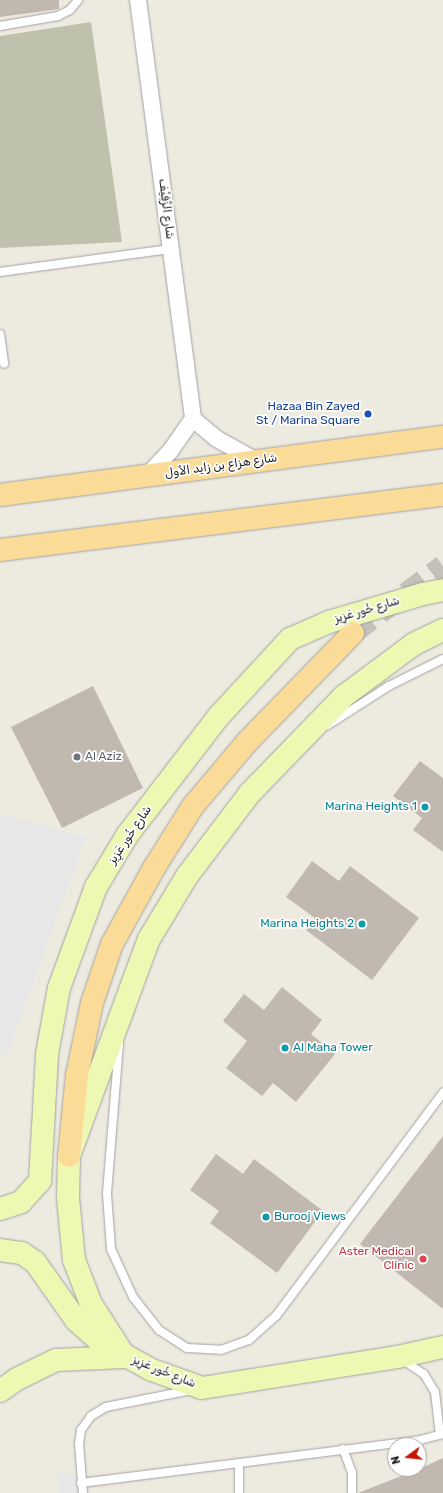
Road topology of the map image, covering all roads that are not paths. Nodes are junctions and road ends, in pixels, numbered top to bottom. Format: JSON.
{"nodes":[{"id":1,"x":78,"y":0,"type":"edge"},
{"id":2,"x":138,"y":0,"type":"edge"},
{"id":3,"x":0,"y":26,"type":"edge"},
{"id":4,"x":171,"y":249,"type":"junction"},
{"id":5,"x":0,"y":272,"type":"edge"},
{"id":6,"x":0,"y":334,"type":"edge"},
{"id":7,"x":4,"y":364,"type":"dead end"},
{"id":8,"x":193,"y":419,"type":"junction"},
{"id":9,"x":443,"y":438,"type":"edge"},
{"id":10,"x":257,"y":461,"type":"junction"},
{"id":11,"x":145,"y":478,"type":"junction"},
{"id":12,"x":443,"y":495,"type":"edge"},
{"id":13,"x":0,"y":496,"type":"edge"},
{"id":14,"x":0,"y":550,"type":"edge"},
{"id":15,"x":443,"y":590,"type":"edge"},
{"id":16,"x":443,"y":630,"type":"edge"},
{"id":17,"x":353,"y":633,"type":"tunnel mouth"},
{"id":18,"x":443,"y":659,"type":"edge"},
{"id":19,"x":294,"y":747,"type":"junction"},
{"id":20,"x":122,"y":1011,"type":"junction"},
{"id":21,"x":443,"y":1093,"type":"edge"},
{"id":22,"x":70,"y":1156,"type":"junction"},
{"id":23,"x":0,"y":1209,"type":"edge"},
{"id":24,"x":0,"y":1250,"type":"edge"},
{"id":25,"x":22,"y":1253,"type":"junction"},
{"id":26,"x":0,"y":1256,"type":"edge"},
{"id":27,"x":443,"y":1347,"type":"edge"},
{"id":28,"x":125,"y":1357,"type":"junction"},
{"id":29,"x":396,"y":1358,"type":"junction"},
{"id":30,"x":202,"y":1388,"type":"junction"},
{"id":31,"x":0,"y":1391,"type":"edge"},
{"id":32,"x":441,"y":1402,"type":"edge"},
{"id":33,"x":441,"y":1434,"type":"edge"},
{"id":34,"x":343,"y":1449,"type":"junction"},
{"id":35,"x":239,"y":1464,"type":"junction"},
{"id":36,"x":82,"y":1483,"type":"junction"},
{"id":37,"x":83,"y":1493,"type":"edge"},
{"id":38,"x":239,"y":1493,"type":"edge"},
{"id":39,"x":352,"y":1493,"type":"edge"}],
"edges":[{"from":1,"to":3,"type":"lane"},
{"from":2,"to":4,"type":"street","name":"شارع الزَّفِيْف"},
{"from":4,"to":5,"type":"lane"},
{"from":4,"to":8,"type":"street","name":"شارع الزَّفِيْف"},
{"from":6,"to":7,"type":"lane"},
{"from":8,"to":10,"type":"street"},
{"from":8,"to":11,"type":"street"},
{"from":9,"to":10,"type":"main road","name":"شارع هزاع بن زايد الأول"},
{"from":10,"to":11,"type":"main road","name":"شارع هزاع بن زايد الأول"},
{"from":11,"to":13,"type":"main road","name":"شارع هزاع بن زايد الأول"},
{"from":12,"to":14,"type":"main road"},
{"from":15,"to":23,"type":"street","name":"شارع خُور عَزِيز"},
{"from":16,"to":19,"type":"street"},
{"from":17,"to":22,"type":"main road"},
{"from":18,"to":19,"type":"lane"},
{"from":19,"to":20,"type":"street"},
{"from":20,"to":21,"type":"lane"},
{"from":20,"to":22,"type":"street"},
{"from":22,"to":28,"type":"street"},
{"from":24,"to":25,"type":"street"},
{"from":25,"to":26,"type":"street"},
{"from":25,"to":28,"type":"street","name":"شارع خُور عَزِيز"},
{"from":27,"to":29,"type":"street","name":"شارع خُور عَزِيز"},
{"from":28,"to":30,"type":"street","name":"شارع خُور عَزِيز"},
{"from":28,"to":31,"type":"street"},
{"from":29,"to":30,"type":"street","name":"شارع خُور عَزِيز"},
{"from":29,"to":32,"type":"lane"},
{"from":30,"to":36,"type":"lane"},
{"from":32,"to":33,"type":"lane"},
{"from":33,"to":34,"type":"lane"},
{"from":34,"to":35,"type":"lane"},
{"from":34,"to":39,"type":"lane"},
{"from":35,"to":36,"type":"lane"},
{"from":35,"to":38,"type":"lane"},
{"from":36,"to":37,"type":"lane"}]}
